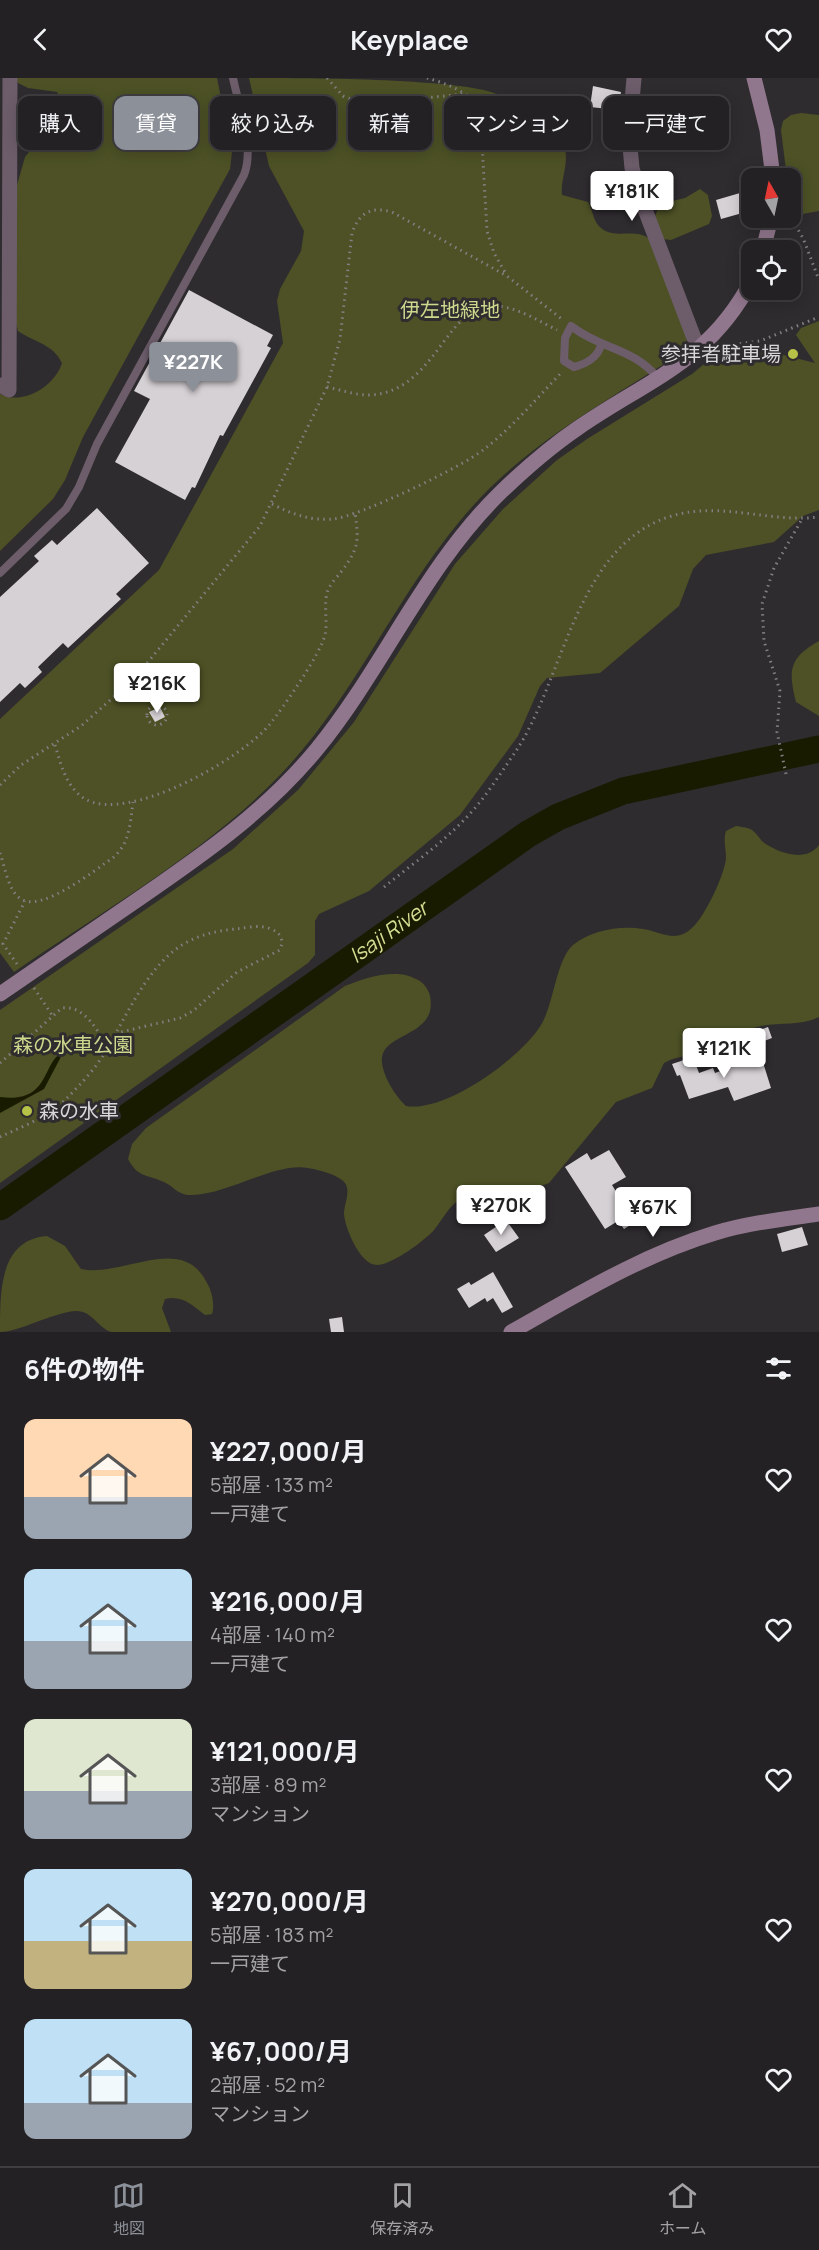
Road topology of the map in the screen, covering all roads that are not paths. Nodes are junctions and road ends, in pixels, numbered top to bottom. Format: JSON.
{"nodes":[{"id":1,"x":10,"y":78,"type":"edge"},
{"id":2,"x":233,"y":78,"type":"edge"},
{"id":3,"x":634,"y":78,"type":"edge"},
{"id":4,"x":754,"y":78,"type":"edge"},
{"id":5,"x":772,"y":168,"type":"edge"},
{"id":6,"x":741,"y":298,"type":"edge"},
{"id":7,"x":706,"y":343,"type":"junction"},
{"id":8,"x":601,"y":345,"type":"junction"},
{"id":9,"x":659,"y":379,"type":"junction"},
{"id":10,"x":0,"y":385,"type":"edge"},
{"id":11,"x":0,"y":573,"type":"edge"},
{"id":12,"x":0,"y":994,"type":"edge"},
{"id":13,"x":819,"y":1214,"type":"edge"},
{"id":14,"x":511,"y":1332,"type":"edge"}],
"edges":[{"from":1,"to":10,"type":"street"},
{"from":2,"to":11,"type":"lane"},
{"from":3,"to":7,"type":"street"},
{"from":4,"to":5,"type":"street"},
{"from":6,"to":7,"type":"street"},
{"from":7,"to":9,"type":"street"},
{"from":8,"to":8,"type":"lane"},
{"from":8,"to":9,"type":"lane"},
{"from":9,"to":12,"type":"street"},
{"from":13,"to":14,"type":"street"}]}
